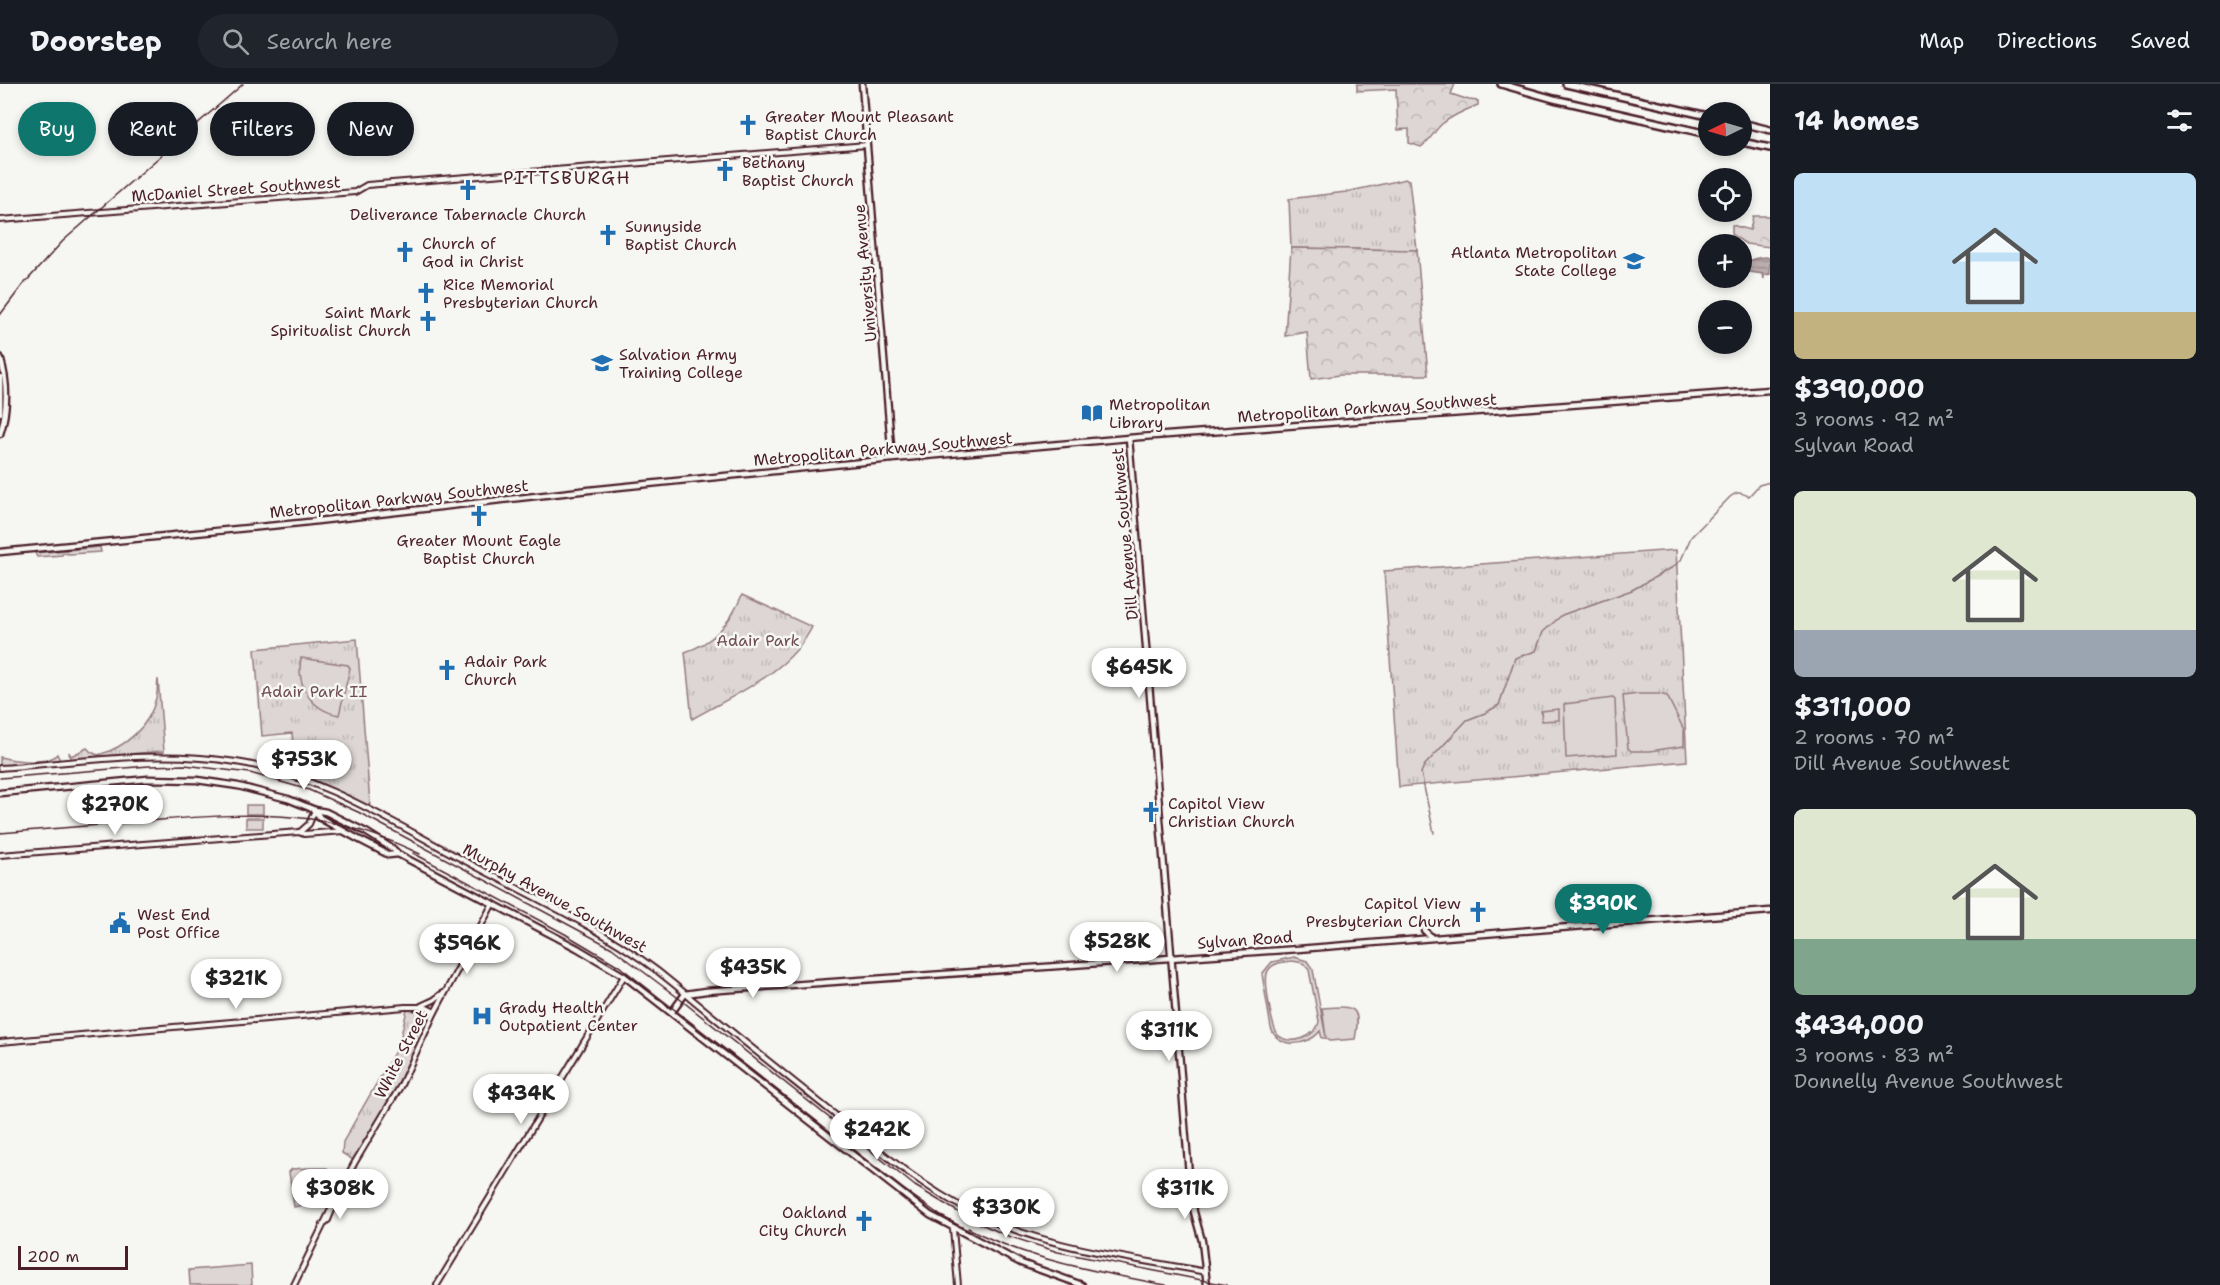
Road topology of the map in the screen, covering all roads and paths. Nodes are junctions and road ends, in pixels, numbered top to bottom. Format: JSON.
{"nodes":[{"id":1,"x":862,"y":84,"type":"edge"},
{"id":2,"x":1501,"y":84,"type":"edge"},
{"id":3,"x":1566,"y":84,"type":"edge"},
{"id":4,"x":1698,"y":114,"type":"edge"},
{"id":5,"x":1752,"y":126,"type":"edge"},
{"id":6,"x":1770,"y":130,"type":"edge"},
{"id":7,"x":1698,"y":132,"type":"edge"},
{"id":8,"x":1752,"y":144,"type":"edge"},
{"id":9,"x":867,"y":145,"type":"junction"},
{"id":10,"x":1770,"y":148,"type":"edge"},
{"id":11,"x":0,"y":220,"type":"edge"},
{"id":12,"x":0,"y":357,"type":"edge"},
{"id":13,"x":0,"y":376,"type":"edge"},
{"id":14,"x":1770,"y":390,"type":"edge"},
{"id":15,"x":0,"y":413,"type":"edge"},
{"id":16,"x":0,"y":434,"type":"edge"},
{"id":17,"x":1129,"y":438,"type":"junction"},
{"id":18,"x":892,"y":459,"type":"junction"},
{"id":19,"x":0,"y":552,"type":"edge"},
{"id":20,"x":0,"y":768,"type":"edge"},
{"id":21,"x":0,"y":793,"type":"edge"},
{"id":22,"x":315,"y":810,"type":"junction"},
{"id":23,"x":345,"y":831,"type":"junction"},
{"id":24,"x":299,"y":832,"type":"junction"},
{"id":25,"x":398,"y":854,"type":"junction"},
{"id":26,"x":0,"y":855,"type":"edge"},
{"id":27,"x":493,"y":903,"type":"junction"},
{"id":28,"x":1770,"y":911,"type":"edge"},
{"id":29,"x":1424,"y":930,"type":"dead end"},
{"id":30,"x":1434,"y":938,"type":"junction"},
{"id":31,"x":1172,"y":957,"type":"junction"},
{"id":32,"x":624,"y":976,"type":"junction"},
{"id":33,"x":446,"y":991,"type":"junction"},
{"id":34,"x":685,"y":994,"type":"junction"},
{"id":35,"x":419,"y":1007,"type":"junction"},
{"id":36,"x":435,"y":1012,"type":"junction"},
{"id":37,"x":672,"y":1012,"type":"junction"},
{"id":38,"x":0,"y":1042,"type":"edge"},
{"id":39,"x":953,"y":1229,"type":"junction"},
{"id":40,"x":1206,"y":1272,"type":"junction"},
{"id":41,"x":294,"y":1285,"type":"edge"},
{"id":42,"x":437,"y":1285,"type":"edge"},
{"id":43,"x":958,"y":1285,"type":"edge"},
{"id":44,"x":1082,"y":1285,"type":"edge"},
{"id":45,"x":1207,"y":1285,"type":"edge"}],
"edges":[{"from":1,"to":9,"type":"main road","name":"University Avenue"},
{"from":2,"to":7,"type":"highway"},
{"from":3,"to":4,"type":"highway"},
{"from":5,"to":6,"type":"highway"},
{"from":8,"to":10,"type":"highway"},
{"from":9,"to":11,"type":"street","name":"McDaniel Street Southwest"},
{"from":9,"to":18,"type":"main road","name":"University Avenue"},
{"from":12,"to":16,"type":"main road"},
{"from":13,"to":15,"type":"main road"},
{"from":14,"to":17,"type":"main road","name":"Metropolitan Parkway Southwest"},
{"from":17,"to":18,"type":"main road","name":"Metropolitan Parkway Southwest"},
{"from":17,"to":31,"type":"main road","name":"Dill Avenue Southwest"},
{"from":18,"to":19,"type":"main road","name":"Metropolitan Parkway Southwest"},
{"from":20,"to":34,"type":"street","name":"Murphy Avenue Southwest"},
{"from":21,"to":22,"type":"main road"},
{"from":22,"to":23,"type":"main road"},
{"from":22,"to":24,"type":"street"},
{"from":22,"to":25,"type":"main road"},
{"from":23,"to":24,"type":"street"},
{"from":23,"to":25,"type":"main road"},
{"from":24,"to":26,"type":"street"},
{"from":25,"to":27,"type":"main road"},
{"from":27,"to":32,"type":"main road"},
{"from":27,"to":33,"type":"street","name":"White Street"},
{"from":28,"to":30,"type":"main road","name":"Sylvan Road"},
{"from":29,"to":30,"type":"main road"},
{"from":30,"to":31,"type":"main road","name":"Sylvan Road"},
{"from":31,"to":34,"type":"main road","name":"Sylvan Road"},
{"from":31,"to":40,"type":"main road","name":"Dill Avenue Southwest"},
{"from":32,"to":37,"type":"main road"},
{"from":32,"to":42,"type":"street"},
{"from":33,"to":35,"type":"street"},
{"from":33,"to":36,"type":"street","name":"White Street"},
{"from":34,"to":37,"type":"main road"},
{"from":34,"to":40,"type":"street","name":"Murphy Avenue Southwest"},
{"from":35,"to":36,"type":"street"},
{"from":35,"to":38,"type":"street"},
{"from":36,"to":41,"type":"street","name":"White Street"},
{"from":37,"to":39,"type":"main road"},
{"from":39,"to":43,"type":"street"},
{"from":39,"to":44,"type":"main road"},
{"from":40,"to":45,"type":"main road","name":"Dill Avenue Southwest"}]}
